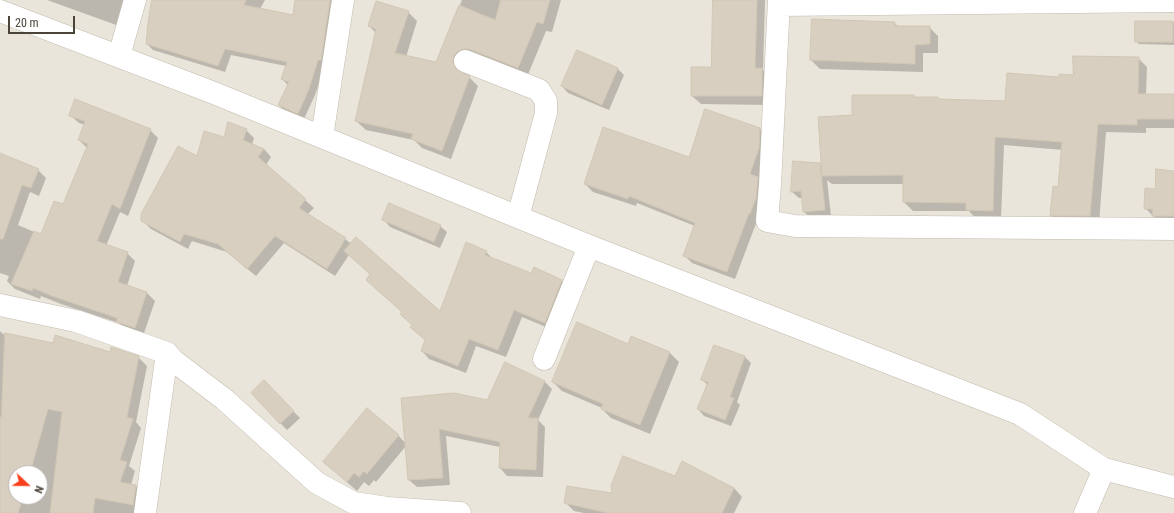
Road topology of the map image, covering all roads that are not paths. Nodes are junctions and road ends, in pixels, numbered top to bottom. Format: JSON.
{"nodes":[{"id":1,"x":134,"y":0,"type":"edge"},
{"id":2,"x":343,"y":0,"type":"edge"},
{"id":3,"x":1174,"y":1,"type":"edge"},
{"id":4,"x":779,"y":2,"type":"edge"},
{"id":5,"x":0,"y":11,"type":"edge"},
{"id":6,"x":119,"y":56,"type":"junction"},
{"id":7,"x":465,"y":61,"type":"dead end"},
{"id":8,"x":322,"y":137,"type":"junction"},
{"id":9,"x":518,"y":217,"type":"junction"},
{"id":10,"x":1174,"y":229,"type":"edge"},
{"id":11,"x":589,"y":246,"type":"junction"},
{"id":12,"x":0,"y":306,"type":"edge"},
{"id":13,"x":167,"y":353,"type":"junction"},
{"id":14,"x":544,"y":359,"type":"dead end"},
{"id":15,"x":1104,"y":468,"type":"junction"},
{"id":16,"x":1174,"y":487,"type":"edge"},
{"id":17,"x":144,"y":513,"type":"edge"},
{"id":18,"x":460,"y":513,"type":"edge"},
{"id":19,"x":1085,"y":513,"type":"edge"}],
"edges":[{"from":1,"to":6,"type":"street"},
{"from":2,"to":8,"type":"street"},
{"from":3,"to":4,"type":"street"},
{"from":4,"to":10,"type":"street"},
{"from":5,"to":6,"type":"street"},
{"from":6,"to":8,"type":"street"},
{"from":7,"to":9,"type":"street"},
{"from":8,"to":9,"type":"street"},
{"from":9,"to":11,"type":"street"},
{"from":11,"to":14,"type":"street"},
{"from":11,"to":15,"type":"street"},
{"from":12,"to":13,"type":"street"},
{"from":13,"to":17,"type":"street"},
{"from":13,"to":18,"type":"street"},
{"from":15,"to":16,"type":"street"},
{"from":15,"to":19,"type":"street"}]}
